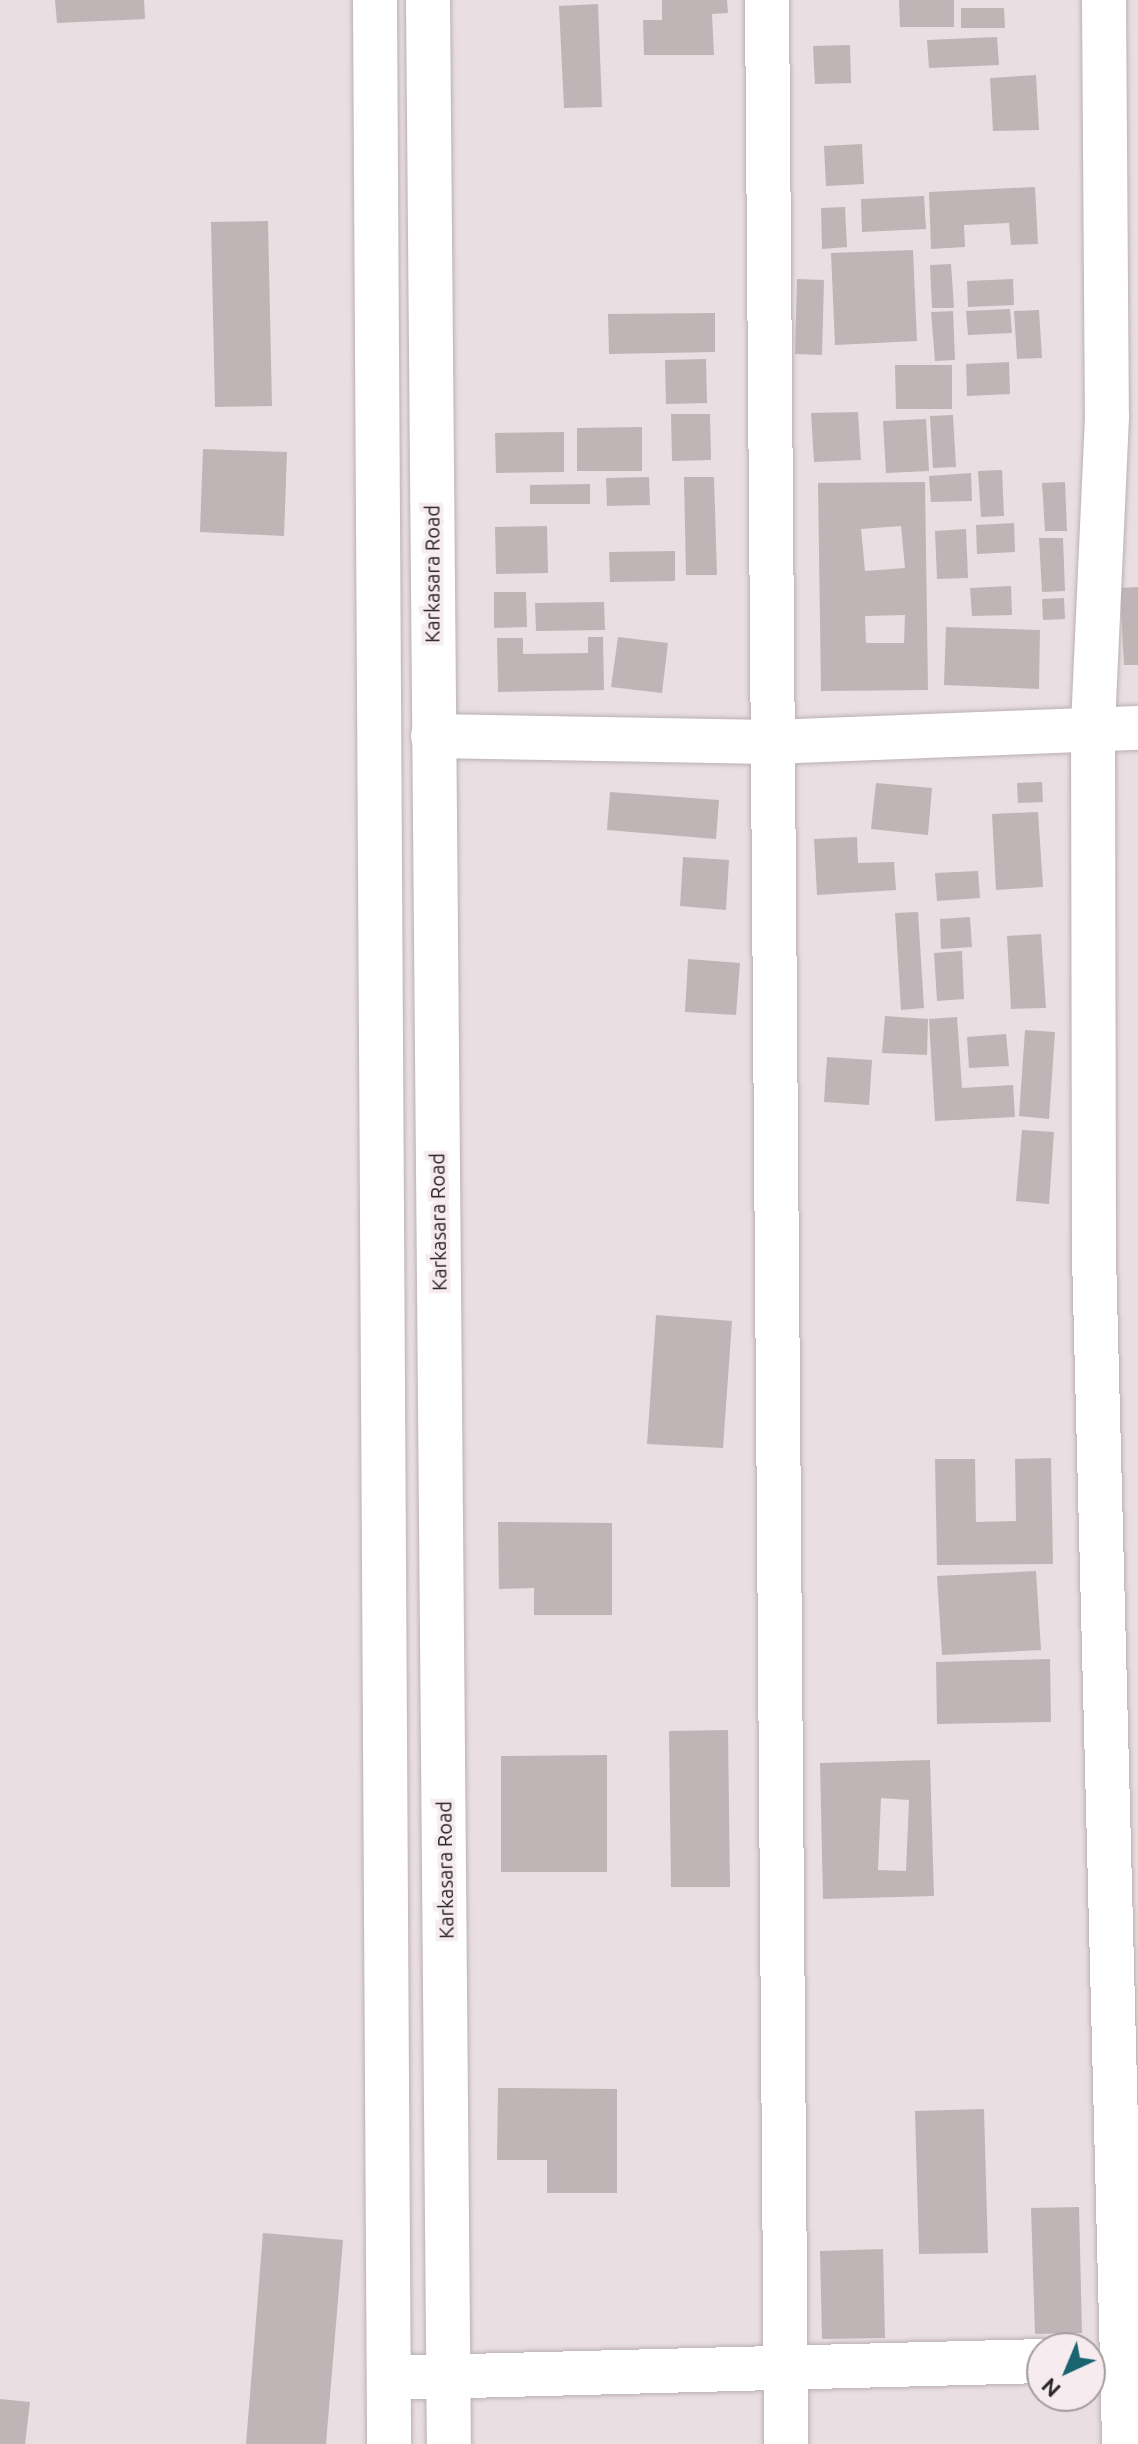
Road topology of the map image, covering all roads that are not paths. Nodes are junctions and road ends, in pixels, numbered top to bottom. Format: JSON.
{"nodes":[{"id":1,"x":375,"y":0,"type":"edge"},
{"id":2,"x":428,"y":0,"type":"edge"},
{"id":3,"x":767,"y":0,"type":"edge"},
{"id":4,"x":1104,"y":0,"type":"edge"},
{"id":5,"x":1123,"y":97,"type":"edge"},
{"id":6,"x":1122,"y":417,"type":"edge"},
{"id":7,"x":1093,"y":726,"type":"junction"},
{"id":8,"x":1138,"y":728,"type":"edge"},
{"id":9,"x":433,"y":736,"type":"junction"},
{"id":10,"x":770,"y":742,"type":"junction"},
{"id":11,"x":1117,"y":2359,"type":"edge"},
{"id":12,"x":1026,"y":2361,"type":"edge"},
{"id":13,"x":785,"y":2367,"type":"junction"},
{"id":14,"x":390,"y":2378,"type":"junction"},
{"id":15,"x":451,"y":2380,"type":"junction"},
{"id":16,"x":389,"y":2444,"type":"edge"},
{"id":17,"x":449,"y":2444,"type":"edge"},
{"id":18,"x":786,"y":2444,"type":"edge"},
{"id":19,"x":1124,"y":2444,"type":"edge"}],
"edges":[{"from":1,"to":14,"type":"street"},
{"from":2,"to":9,"type":"street","name":"Karkasara Road"},
{"from":3,"to":10,"type":"street"},
{"from":4,"to":5,"type":"street"},
{"from":5,"to":6,"type":"street"},
{"from":6,"to":7,"type":"street"},
{"from":7,"to":8,"type":"street"},
{"from":7,"to":10,"type":"street"},
{"from":7,"to":11,"type":"street"},
{"from":9,"to":10,"type":"street"},
{"from":9,"to":15,"type":"street","name":"Karkasara Road"},
{"from":10,"to":13,"type":"street"},
{"from":11,"to":19,"type":"street"},
{"from":12,"to":13,"type":"street"},
{"from":13,"to":15,"type":"street"},
{"from":13,"to":18,"type":"street"},
{"from":14,"to":15,"type":"street"},
{"from":14,"to":16,"type":"street"},
{"from":15,"to":17,"type":"street","name":"Karkasara Road"}]}
